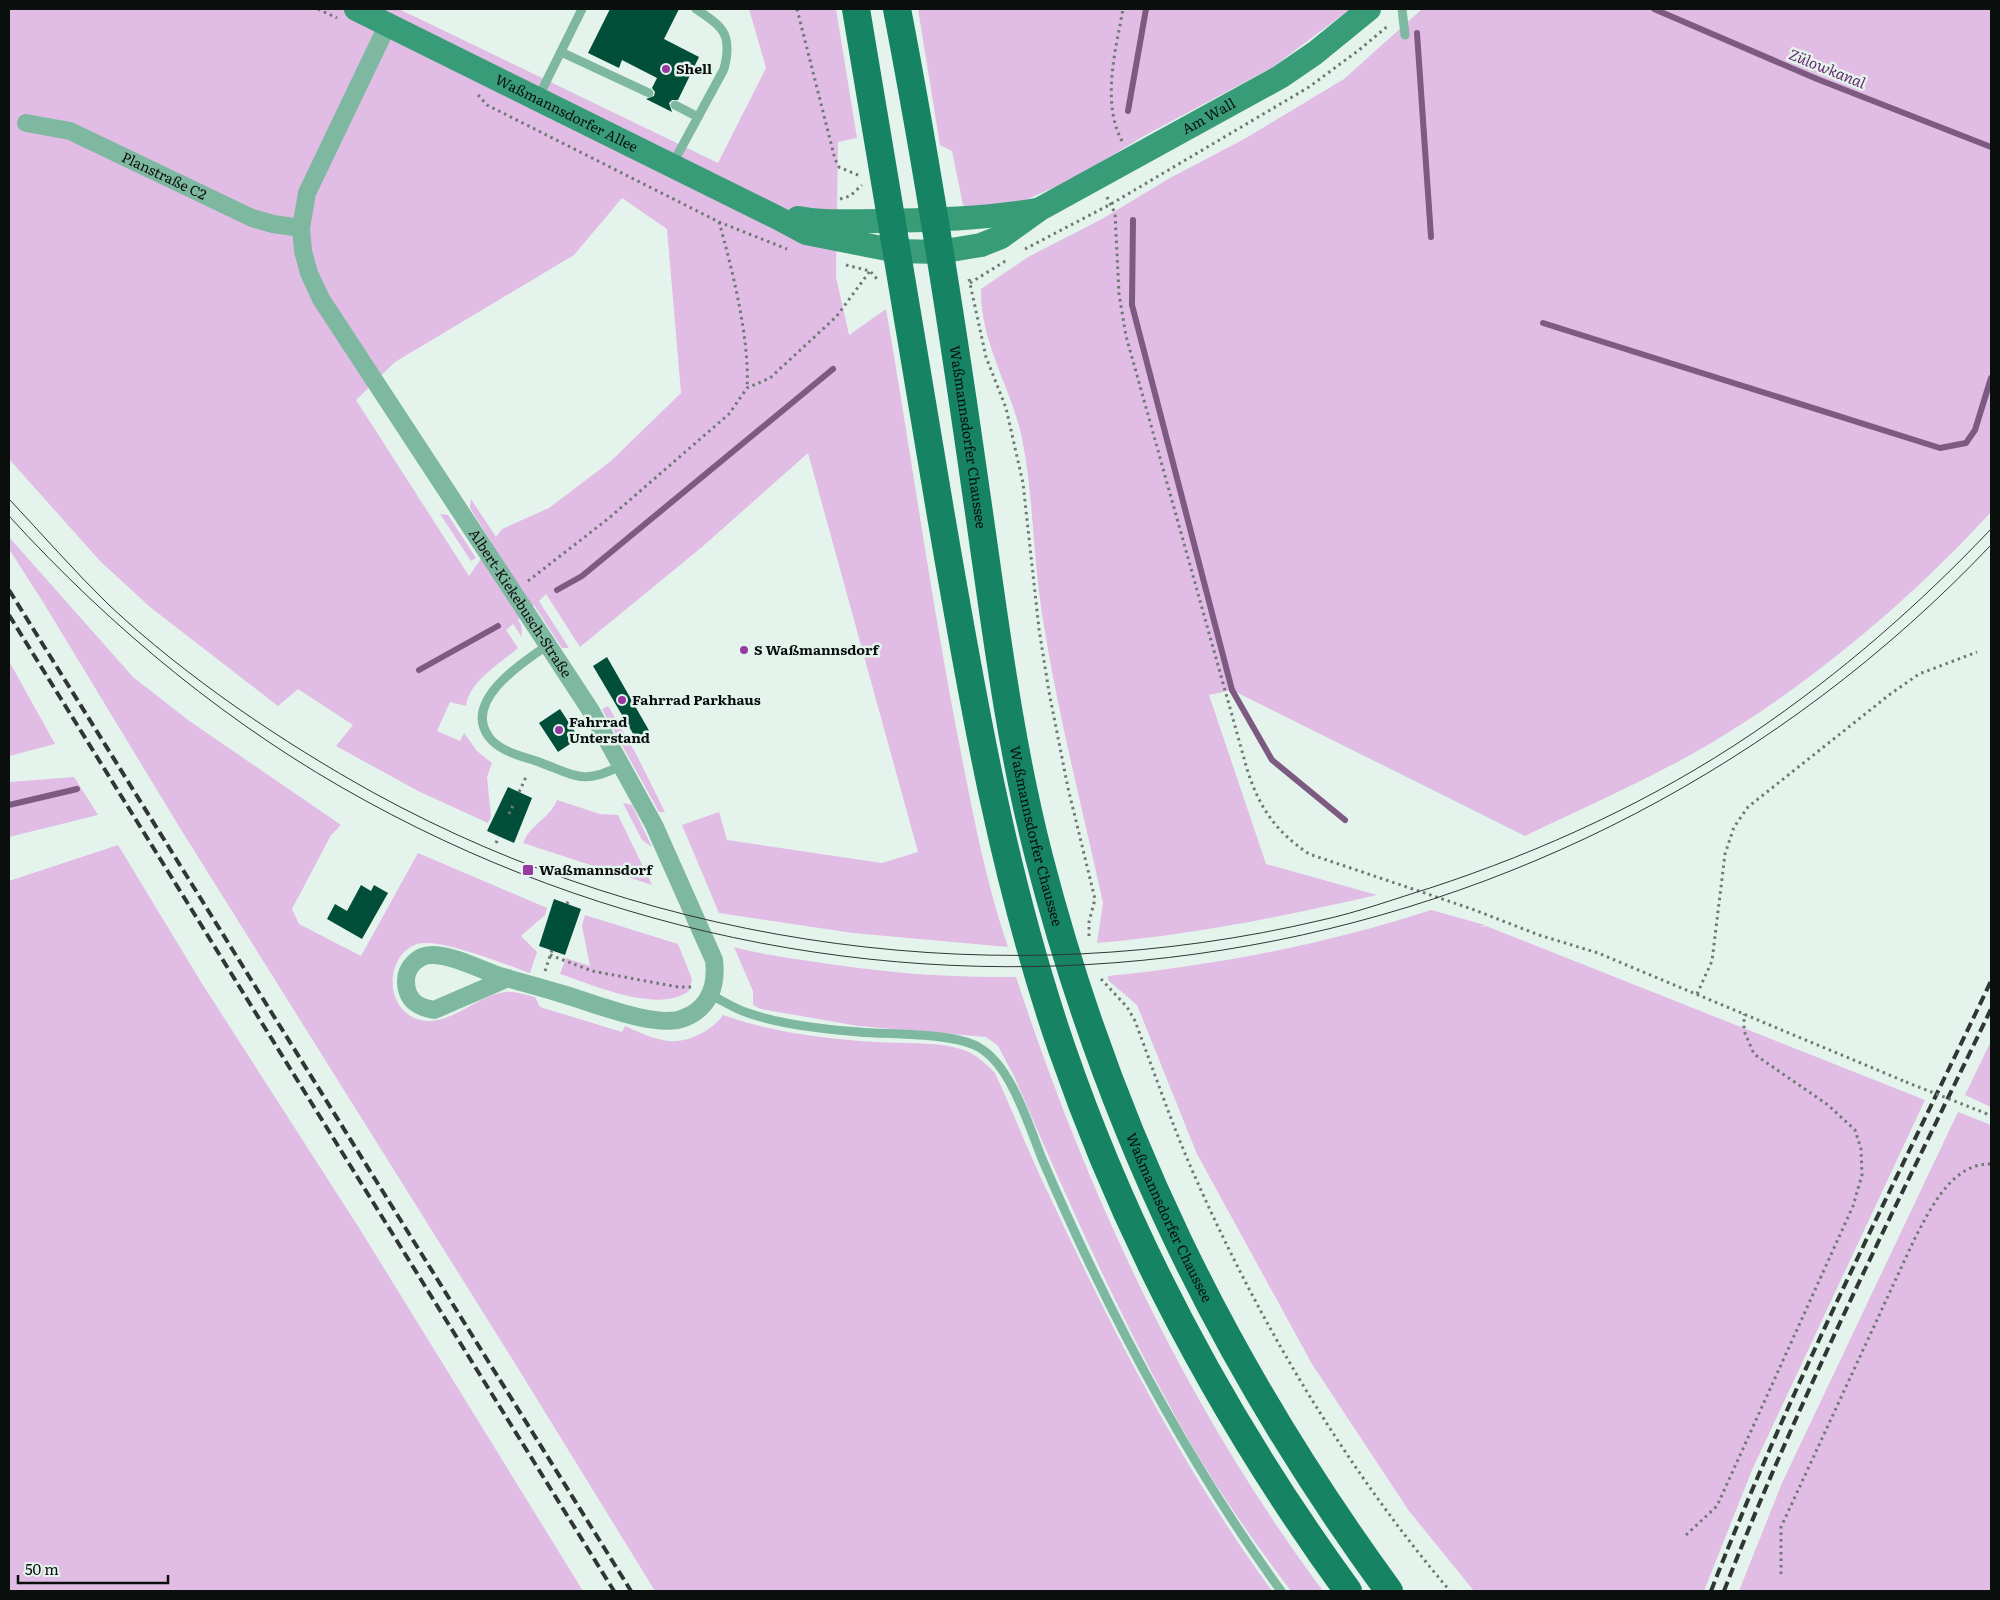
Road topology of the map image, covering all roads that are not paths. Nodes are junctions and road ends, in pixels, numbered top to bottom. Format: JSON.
{"nodes":[{"id":1,"x":356,"y":9,"type":"edge"},
{"id":2,"x":582,"y":9,"type":"edge"},
{"id":3,"x":696,"y":9,"type":"edge"},
{"id":4,"x":856,"y":9,"type":"edge"},
{"id":5,"x":897,"y":9,"type":"edge"},
{"id":6,"x":1369,"y":9,"type":"edge"},
{"id":7,"x":1403,"y":10,"type":"edge"},
{"id":8,"x":388,"y":24,"type":"junction"},
{"id":9,"x":1405,"y":35,"type":"dead end"},
{"id":10,"x":561,"y":52,"type":"junction"},
{"id":11,"x":649,"y":93,"type":"dead end"},
{"id":12,"x":538,"y":99,"type":"junction"},
{"id":13,"x":675,"y":106,"type":"dead end"},
{"id":14,"x":698,"y":117,"type":"junction"},
{"id":15,"x":26,"y":123,"type":"dead end"},
{"id":16,"x":672,"y":165,"type":"junction"},
{"id":17,"x":1040,"y":209,"type":"junction"},
{"id":18,"x":776,"y":216,"type":"junction"},
{"id":19,"x":934,"y":220,"type":"junction"},
{"id":20,"x":879,"y":221,"type":"junction"},
{"id":21,"x":301,"y":228,"type":"junction"},
{"id":22,"x":897,"y":251,"type":"junction"},
{"id":23,"x":939,"y":252,"type":"junction"},
{"id":24,"x":548,"y":645,"type":"junction"},
{"id":25,"x":622,"y":765,"type":"junction"},
{"id":26,"x":508,"y":978,"type":"junction"},
{"id":27,"x":705,"y":990,"type":"junction"},
{"id":28,"x":1281,"y":1591,"type":"edge"},
{"id":29,"x":1348,"y":1591,"type":"edge"},
{"id":30,"x":1389,"y":1591,"type":"edge"}],
"edges":[{"from":1,"to":8,"type":"street","name":"Waßmannsdorfer Allee"},
{"from":2,"to":10,"type":"lane"},
{"from":3,"to":14,"type":"lane"},
{"from":4,"to":20,"type":"main road"},
{"from":5,"to":19,"type":"main road","name":"Waßmannsdorfer Chaussee"},
{"from":6,"to":17,"type":"street","name":"Am Wall"},
{"from":7,"to":9,"type":"lane"},
{"from":8,"to":12,"type":"street","name":"Waßmannsdorfer Allee"},
{"from":8,"to":21,"type":"street","name":"Albert-Kiekebusch-Straße"},
{"from":10,"to":11,"type":"lane"},
{"from":10,"to":12,"type":"lane"},
{"from":12,"to":16,"type":"street","name":"Waßmannsdorfer Allee"},
{"from":13,"to":14,"type":"lane"},
{"from":14,"to":16,"type":"lane"},
{"from":15,"to":21,"type":"street","name":"Planstraße C2"},
{"from":16,"to":18,"type":"street","name":"Waßmannsdorfer Allee"},
{"from":17,"to":19,"type":"street","name":"Am Wall"},
{"from":17,"to":23,"type":"street","name":"Am Wall"},
{"from":18,"to":20,"type":"street","name":"Waßmannsdorfer Allee"},
{"from":18,"to":22,"type":"street","name":"Waßmannsdorfer Allee"},
{"from":19,"to":20,"type":"street","name":"Waßmannsdorfer Allee"},
{"from":19,"to":23,"type":"main road","name":"Waßmannsdorfer Chaussee"},
{"from":20,"to":22,"type":"main road"},
{"from":21,"to":24,"type":"street","name":"Albert-Kiekebusch-Straße"},
{"from":22,"to":23,"type":"street","name":"Waßmannsdorfer Allee"},
{"from":22,"to":29,"type":"main road"},
{"from":23,"to":30,"type":"main road","name":"Waßmannsdorfer Chaussee"},
{"from":24,"to":25,"type":"street","name":"Albert-Kiekebusch-Straße"},
{"from":24,"to":25,"type":"lane"},
{"from":25,"to":27,"type":"street","name":"Albert-Kiekebusch-Straße"},
{"from":26,"to":26,"type":"street"},
{"from":26,"to":27,"type":"street"},
{"from":27,"to":28,"type":"lane"}]}
